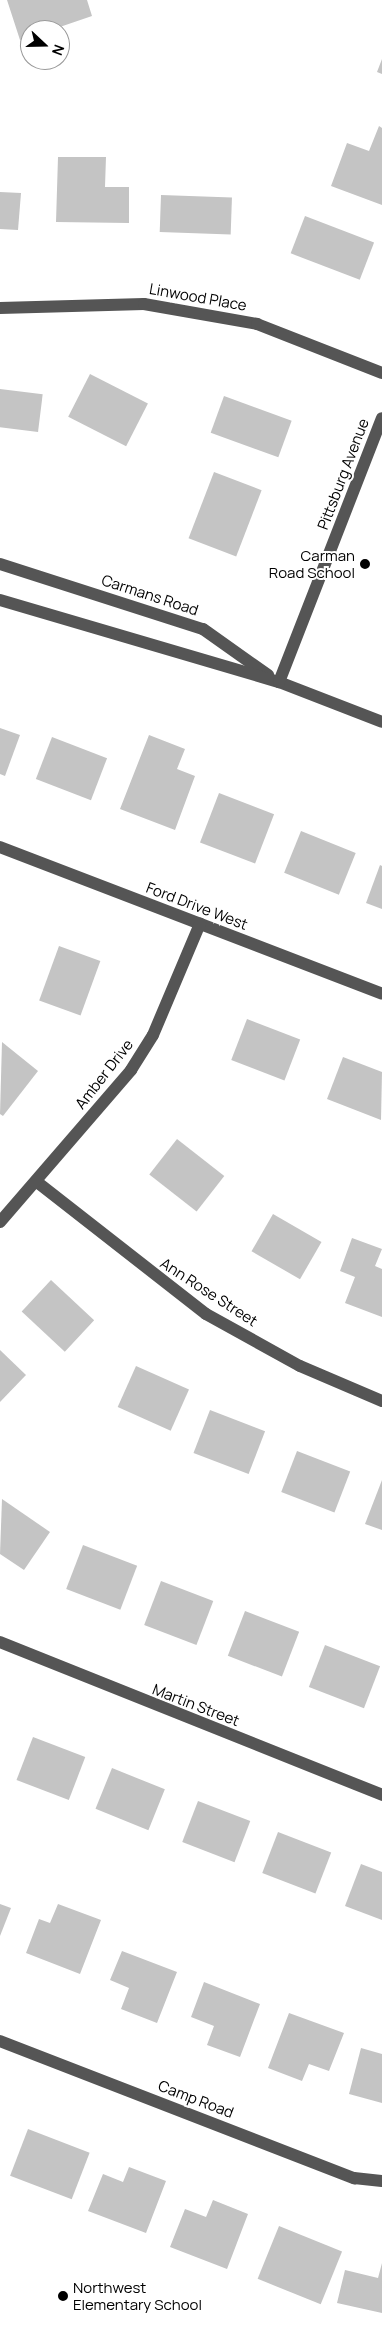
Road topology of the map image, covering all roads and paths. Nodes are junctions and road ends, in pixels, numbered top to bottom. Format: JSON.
{"nodes":[{"id":1,"x":0,"y":308,"type":"edge"},
{"id":2,"x":382,"y":373,"type":"edge"},
{"id":3,"x":382,"y":418,"type":"edge"},
{"id":4,"x":0,"y":564,"type":"edge"},
{"id":5,"x":0,"y":600,"type":"edge"},
{"id":6,"x":279,"y":682,"type":"junction"},
{"id":7,"x":382,"y":722,"type":"edge"},
{"id":8,"x":0,"y":847,"type":"edge"},
{"id":9,"x":200,"y":924,"type":"junction"},
{"id":10,"x":382,"y":994,"type":"edge"},
{"id":11,"x":37,"y":1182,"type":"junction"},
{"id":12,"x":0,"y":1222,"type":"edge"},
{"id":13,"x":382,"y":1401,"type":"edge"},
{"id":14,"x":0,"y":1642,"type":"edge"},
{"id":15,"x":382,"y":1795,"type":"edge"},
{"id":16,"x":0,"y":2041,"type":"edge"},
{"id":17,"x":382,"y":2181,"type":"edge"}],
"edges":[{"from":1,"to":2,"type":"street","name":"Linwood Place"},
{"from":3,"to":6,"type":"street","name":"Pittsburg Avenue"},
{"from":4,"to":6,"type":"street","name":"Carmans Road"},
{"from":5,"to":6,"type":"street","name":"Carmans Road"},
{"from":6,"to":7,"type":"street","name":"Carmans Road"},
{"from":8,"to":9,"type":"street","name":"Ford Drive West"},
{"from":9,"to":10,"type":"street","name":"Ford Drive West"},
{"from":9,"to":11,"type":"street","name":"Amber Drive"},
{"from":11,"to":12,"type":"street","name":"Amber Drive"},
{"from":11,"to":13,"type":"street","name":"Ann Rose Street"},
{"from":14,"to":15,"type":"street","name":"Martin Street"},
{"from":16,"to":17,"type":"street","name":"Camp Road"}]}
